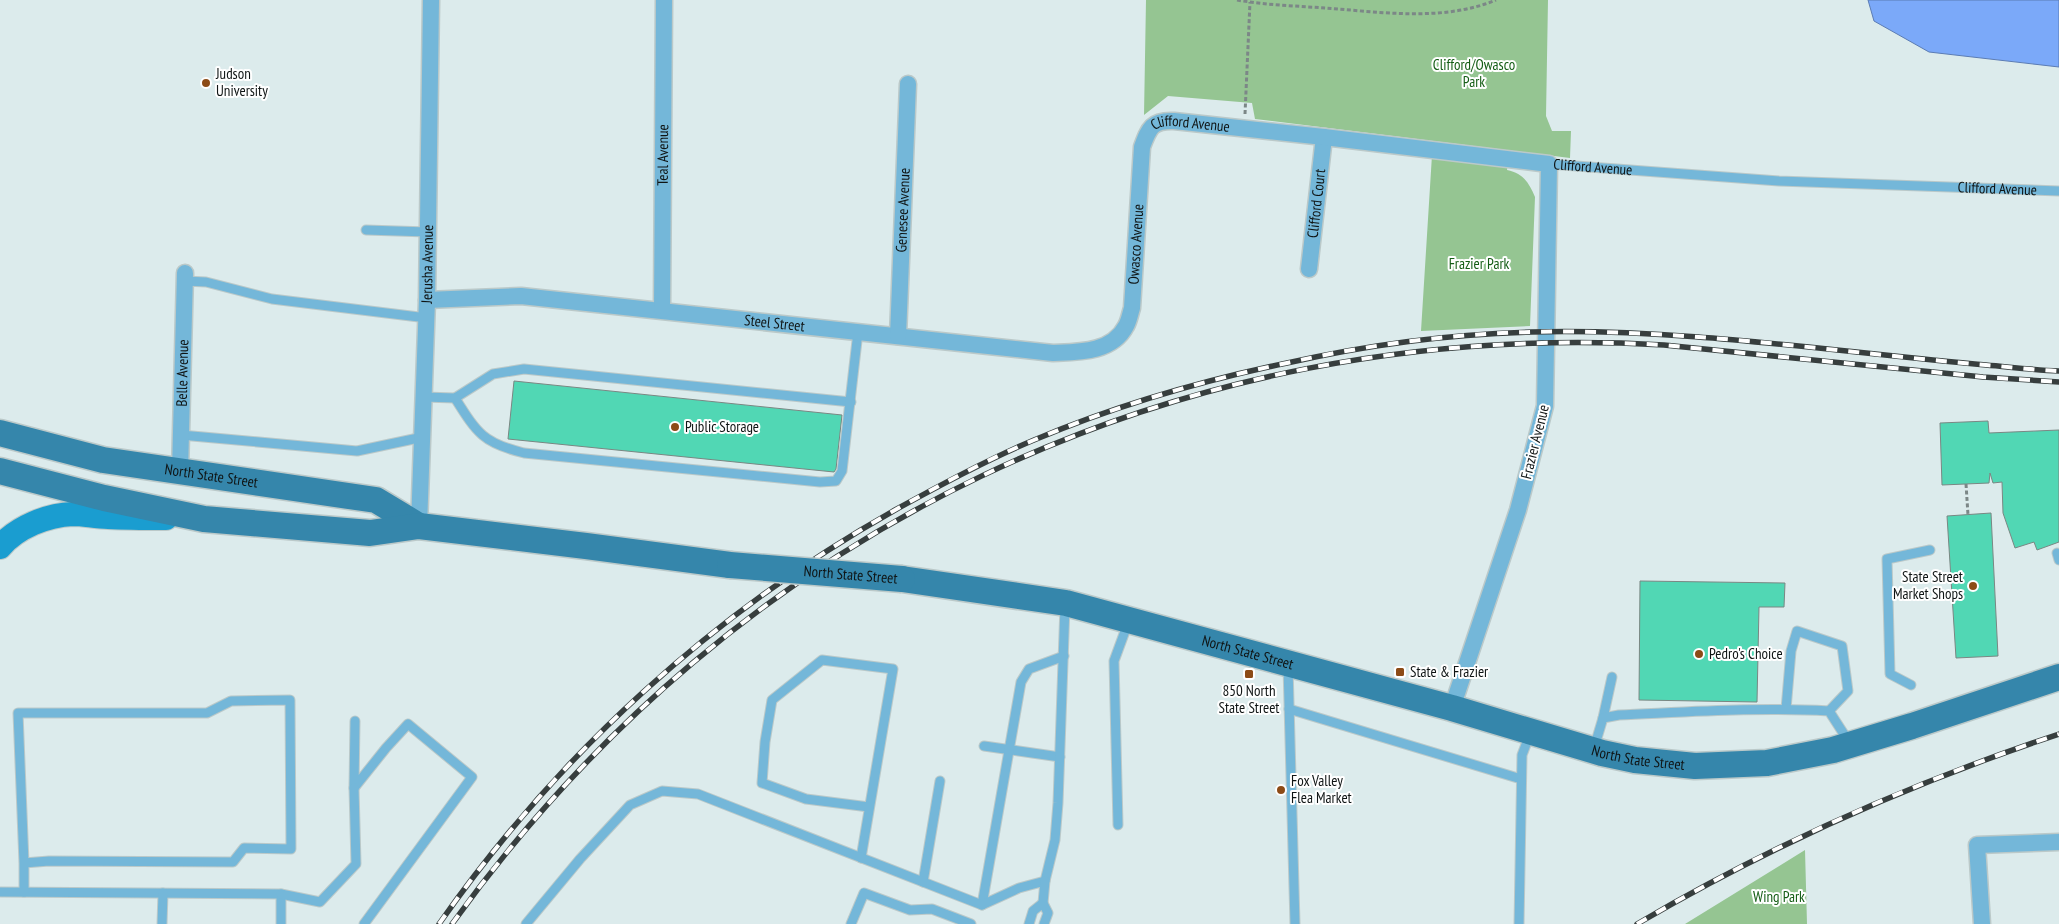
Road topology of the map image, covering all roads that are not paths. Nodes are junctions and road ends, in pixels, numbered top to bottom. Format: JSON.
{"nodes":[{"id":1,"x":431,"y":0,"type":"edge"},
{"id":2,"x":664,"y":0,"type":"edge"},
{"id":3,"x":908,"y":84,"type":"dead end"},
{"id":4,"x":1324,"y":136,"type":"junction"},
{"id":5,"x":1142,"y":147,"type":"joint"},
{"id":6,"x":1549,"y":164,"type":"junction"},
{"id":7,"x":2059,"y":191,"type":"edge"},
{"id":8,"x":366,"y":230,"type":"dead end"},
{"id":9,"x":428,"y":232,"type":"junction"},
{"id":10,"x":1309,"y":269,"type":"dead end"},
{"id":11,"x":185,"y":277,"type":"joint"},
{"id":12,"x":427,"y":300,"type":"junction"},
{"id":13,"x":662,"y":310,"type":"junction"},
{"id":14,"x":427,"y":318,"type":"junction"},
{"id":15,"x":858,"y":332,"type":"junction"},
{"id":16,"x":898,"y":336,"type":"junction"},
{"id":17,"x":1117,"y":338,"type":"joint"},
{"id":18,"x":424,"y":397,"type":"junction"},
{"id":19,"x":455,"y":398,"type":"junction"},
{"id":20,"x":851,"y":402,"type":"junction"},
{"id":21,"x":0,"y":433,"type":"edge"},
{"id":22,"x":181,"y":435,"type":"junction"},
{"id":23,"x":423,"y":437,"type":"junction"},
{"id":24,"x":0,"y":471,"type":"edge"},
{"id":25,"x":180,"y":472,"type":"junction"},
{"id":26,"x":204,"y":519,"type":"junction"},
{"id":27,"x":419,"y":526,"type":"junction"},
{"id":28,"x":0,"y":547,"type":"edge"},
{"id":29,"x":1930,"y":550,"type":"dead end"},
{"id":30,"x":1066,"y":603,"type":"junction"},
{"id":31,"x":1129,"y":620,"type":"junction"},
{"id":32,"x":1064,"y":656,"type":"junction"},
{"id":33,"x":1288,"y":664,"type":"junction"},
{"id":34,"x":1612,"y":677,"type":"dead end"},
{"id":35,"x":2059,"y":677,"type":"edge"},
{"id":36,"x":1912,"y":684,"type":"dead end"},
{"id":37,"x":1452,"y":708,"type":"junction"},
{"id":38,"x":1290,"y":709,"type":"junction"},
{"id":39,"x":1786,"y":709,"type":"junction"},
{"id":40,"x":1829,"y":711,"type":"junction"},
{"id":41,"x":1603,"y":718,"type":"junction"},
{"id":42,"x":355,"y":721,"type":"dead end"},
{"id":43,"x":1531,"y":732,"type":"junction"},
{"id":44,"x":1851,"y":744,"type":"junction"},
{"id":45,"x":984,"y":746,"type":"dead end"},
{"id":46,"x":1008,"y":749,"type":"junction"},
{"id":47,"x":1593,"y":751,"type":"junction"},
{"id":48,"x":1060,"y":756,"type":"junction"},
{"id":49,"x":1521,"y":779,"type":"junction"},
{"id":50,"x":940,"y":781,"type":"dead end"},
{"id":51,"x":354,"y":788,"type":"junction"},
{"id":52,"x":870,"y":807,"type":"junction"},
{"id":53,"x":1118,"y":825,"type":"dead end"},
{"id":54,"x":2059,"y":842,"type":"edge"},
{"id":55,"x":861,"y":858,"type":"junction"},
{"id":56,"x":24,"y":863,"type":"junction"},
{"id":57,"x":1045,"y":881,"type":"junction"},
{"id":58,"x":924,"y":882,"type":"junction"},
{"id":59,"x":0,"y":892,"type":"edge"},
{"id":60,"x":24,"y":892,"type":"junction"},
{"id":61,"x":163,"y":893,"type":"junction"},
{"id":62,"x":281,"y":894,"type":"junction"},
{"id":63,"x":982,"y":904,"type":"junction"},
{"id":64,"x":1043,"y":904,"type":"junction"},
{"id":65,"x":162,"y":924,"type":"edge"},
{"id":66,"x":281,"y":924,"type":"edge"},
{"id":67,"x":364,"y":924,"type":"edge"},
{"id":68,"x":526,"y":924,"type":"edge"},
{"id":69,"x":851,"y":924,"type":"edge"},
{"id":70,"x":971,"y":924,"type":"edge"},
{"id":71,"x":1029,"y":924,"type":"edge"},
{"id":72,"x":1044,"y":924,"type":"edge"},
{"id":73,"x":1295,"y":924,"type":"edge"},
{"id":74,"x":1519,"y":924,"type":"edge"},
{"id":75,"x":1982,"y":924,"type":"edge"}],
"edges":[{"from":1,"to":9,"type":"street","name":"Jerusha Avenue"},
{"from":2,"to":13,"type":"street","name":"Teal Avenue"},
{"from":3,"to":16,"type":"street","name":"Genesee Avenue"},
{"from":4,"to":5,"type":"street","name":"Clifford Avenue"},
{"from":4,"to":6,"type":"street","name":"Clifford Avenue"},
{"from":4,"to":10,"type":"street","name":"Clifford Court"},
{"from":5,"to":17,"type":"street","name":"Owasco Avenue"},
{"from":6,"to":7,"type":"lane","name":"Clifford Avenue"},
{"from":6,"to":37,"type":"street","name":"Frazier Avenue"},
{"from":8,"to":9,"type":"lane"},
{"from":9,"to":12,"type":"street","name":"Jerusha Avenue"},
{"from":11,"to":14,"type":"lane"},
{"from":11,"to":22,"type":"street","name":"Belle Avenue"},
{"from":12,"to":13,"type":"street","name":"Steel Street"},
{"from":12,"to":14,"type":"street","name":"Jerusha Avenue"},
{"from":13,"to":15,"type":"street","name":"Steel Street"},
{"from":14,"to":18,"type":"street","name":"Jerusha Avenue"},
{"from":15,"to":16,"type":"street","name":"Steel Street"},
{"from":15,"to":20,"type":"lane"},
{"from":16,"to":17,"type":"street","name":"Steel Street"},
{"from":18,"to":19,"type":"lane"},
{"from":18,"to":23,"type":"street","name":"Jerusha Avenue"},
{"from":19,"to":20,"type":"lane"},
{"from":19,"to":20,"type":"lane"},
{"from":21,"to":25,"type":"main road","name":"North State Street"},
{"from":22,"to":23,"type":"lane"},
{"from":22,"to":25,"type":"street","name":"Belle Avenue"},
{"from":23,"to":27,"type":"street","name":"Jerusha Avenue"},
{"from":24,"to":26,"type":"main road","name":"North State Street"},
{"from":25,"to":27,"type":"main road","name":"North State Street"},
{"from":26,"to":27,"type":"main road","name":"North State Street"},
{"from":26,"to":28,"type":"main road"},
{"from":27,"to":30,"type":"main road","name":"North State Street","bridge":true},
{"from":29,"to":36,"type":"lane"},
{"from":30,"to":31,"type":"main road","name":"North State Street"},
{"from":30,"to":32,"type":"lane"},
{"from":31,"to":33,"type":"main road","name":"North State Street"},
{"from":31,"to":53,"type":"lane"},
{"from":32,"to":46,"type":"lane"},
{"from":32,"to":48,"type":"lane"},
{"from":33,"to":37,"type":"main road","name":"North State Street"},
{"from":33,"to":38,"type":"lane"},
{"from":34,"to":41,"type":"lane"},
{"from":35,"to":44,"type":"main road","name":"North State Street"},
{"from":37,"to":43,"type":"main road","name":"North State Street"},
{"from":38,"to":49,"type":"lane"},
{"from":38,"to":73,"type":"lane"},
{"from":39,"to":40,"type":"lane"},
{"from":39,"to":40,"type":"lane"},
{"from":39,"to":41,"type":"lane"},
{"from":40,"to":44,"type":"lane"},
{"from":41,"to":47,"type":"lane"},
{"from":42,"to":51,"type":"lane"},
{"from":43,"to":47,"type":"main road","name":"North State Street"},
{"from":43,"to":49,"type":"lane"},
{"from":44,"to":47,"type":"main road","name":"North State Street"},
{"from":45,"to":46,"type":"lane"},
{"from":46,"to":48,"type":"lane"},
{"from":46,"to":63,"type":"lane"},
{"from":48,"to":57,"type":"lane"},
{"from":49,"to":74,"type":"lane"},
{"from":50,"to":58,"type":"lane"},
{"from":51,"to":62,"type":"lane"},
{"from":51,"to":67,"type":"lane"},
{"from":52,"to":52,"type":"lane"},
{"from":52,"to":55,"type":"lane"},
{"from":54,"to":75,"type":"street"},
{"from":55,"to":58,"type":"lane"},
{"from":55,"to":68,"type":"lane"},
{"from":56,"to":56,"type":"lane"},
{"from":56,"to":60,"type":"lane"},
{"from":57,"to":63,"type":"lane"},
{"from":57,"to":64,"type":"lane"},
{"from":58,"to":63,"type":"lane"},
{"from":59,"to":60,"type":"lane"},
{"from":60,"to":61,"type":"lane"},
{"from":61,"to":62,"type":"lane"},
{"from":61,"to":65,"type":"lane"},
{"from":62,"to":66,"type":"lane"},
{"from":64,"to":71,"type":"lane"},
{"from":64,"to":72,"type":"lane"},
{"from":69,"to":70,"type":"lane"}]}
